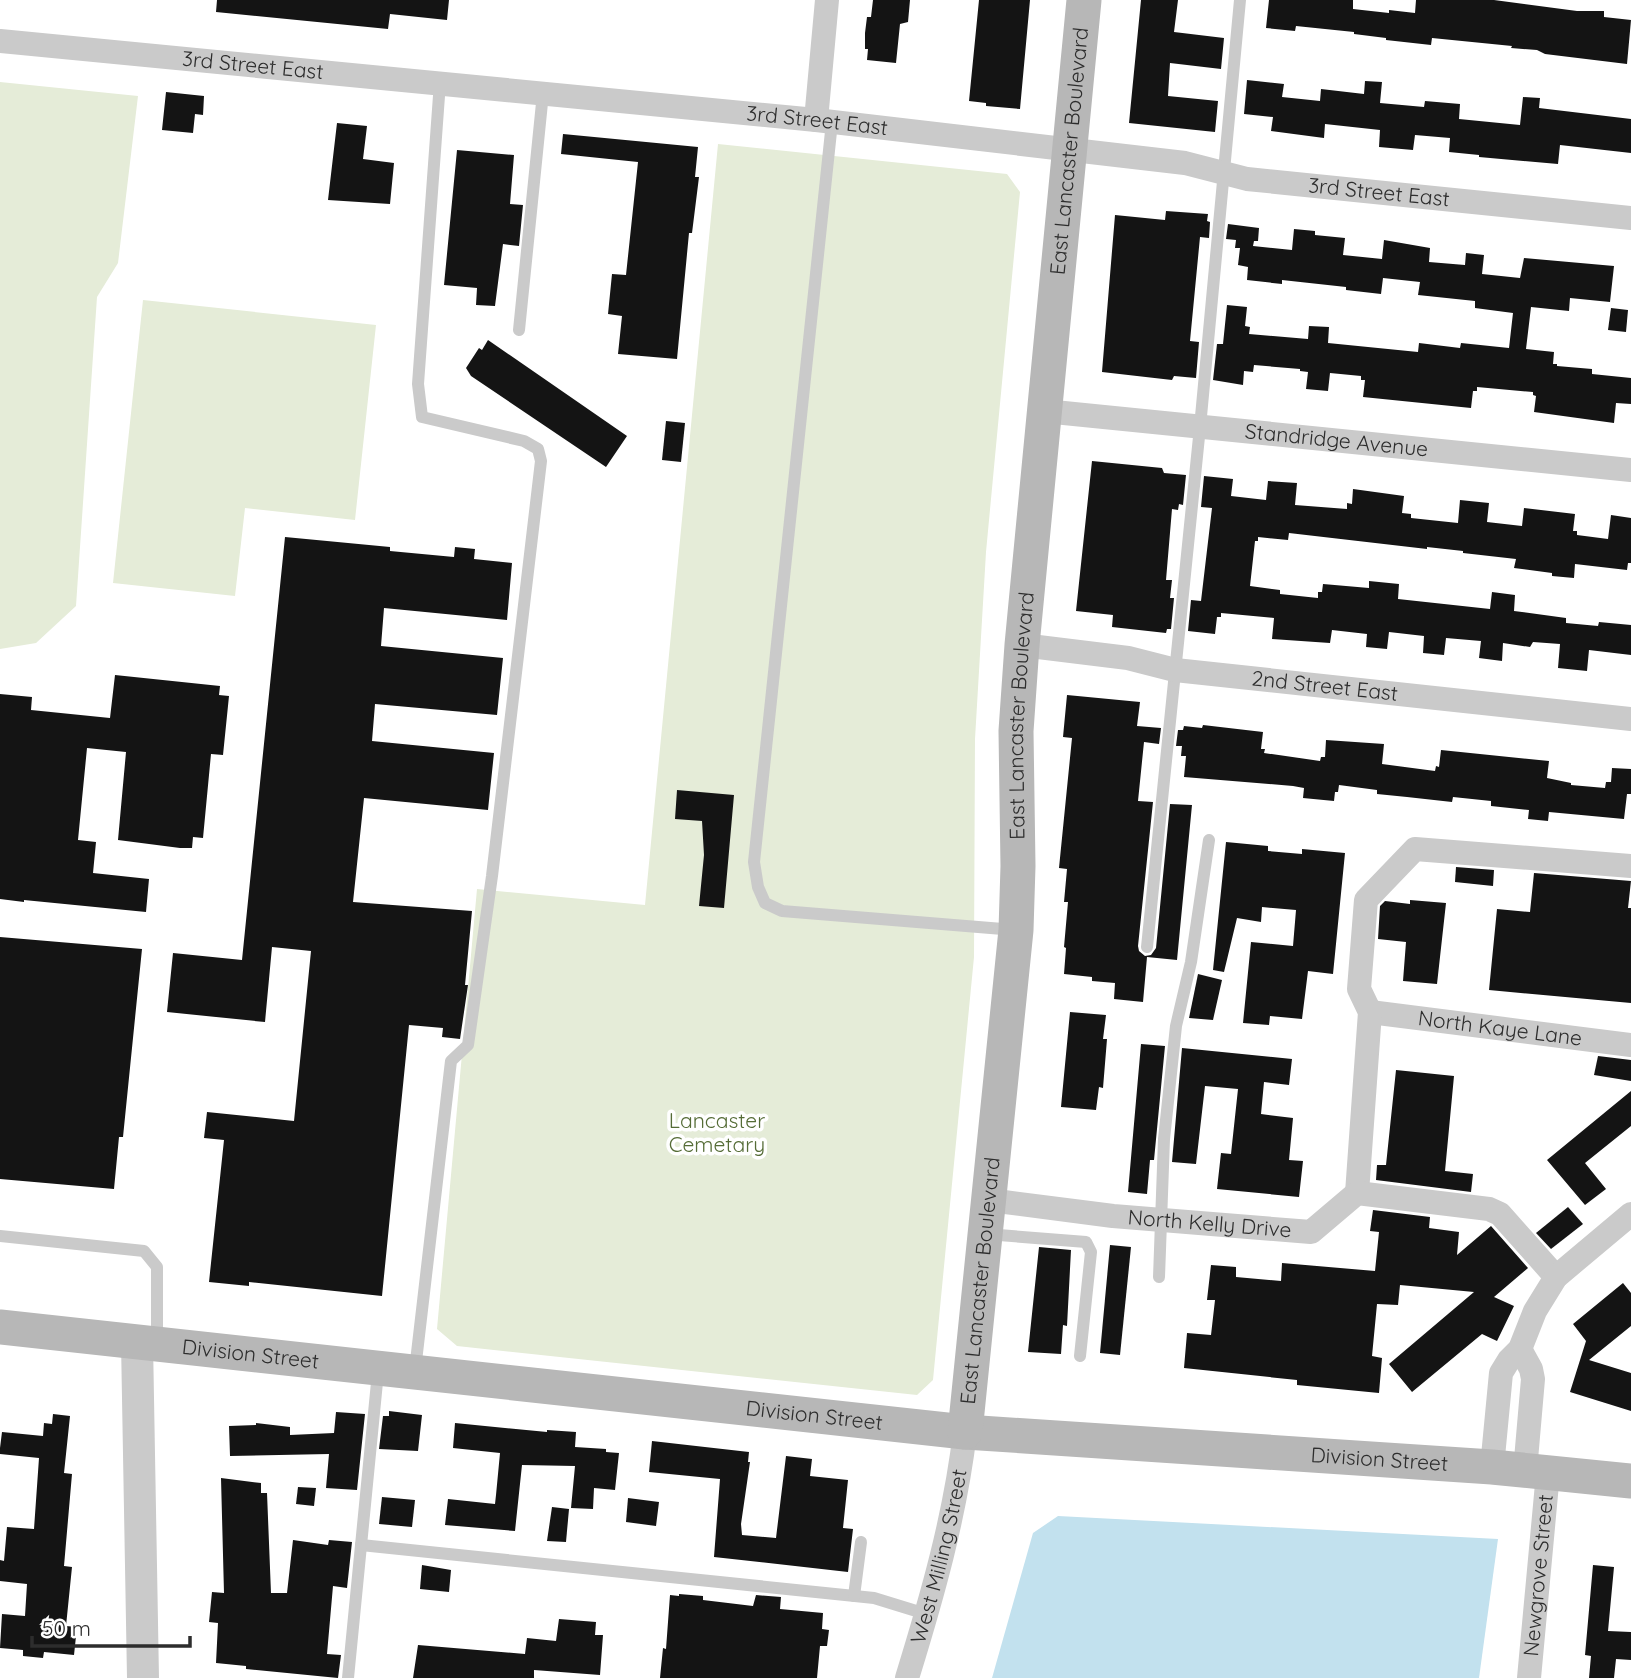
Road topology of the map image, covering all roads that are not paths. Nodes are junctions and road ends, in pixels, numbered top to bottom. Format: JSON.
{"nodes":[{"id":1,"x":827,"y":0,"type":"edge"},
{"id":2,"x":1084,"y":0,"type":"edge"},
{"id":3,"x":1240,"y":0,"type":"edge"},
{"id":4,"x":0,"y":41,"type":"edge"},
{"id":5,"x":440,"y":82,"type":"junction"},
{"id":6,"x":543,"y":93,"type":"junction"},
{"id":7,"x":824,"y":121,"type":"junction"},
{"id":8,"x":1068,"y":150,"type":"junction"},
{"id":9,"x":1225,"y":172,"type":"junction"},
{"id":10,"x":1631,"y":218,"type":"edge"},
{"id":11,"x":519,"y":330,"type":"dead end"},
{"id":12,"x":1044,"y":411,"type":"junction"},
{"id":13,"x":1200,"y":427,"type":"junction"},
{"id":14,"x":1631,"y":470,"type":"edge"},
{"id":15,"x":1022,"y":645,"type":"junction"},
{"id":16,"x":1175,"y":670,"type":"junction"},
{"id":17,"x":1631,"y":719,"type":"edge"},
{"id":18,"x":1209,"y":840,"type":"dead end"},
{"id":19,"x":1631,"y":866,"type":"edge"},
{"id":20,"x":1016,"y":930,"type":"junction"},
{"id":21,"x":1147,"y":947,"type":"dead end"},
{"id":22,"x":1370,"y":1012,"type":"junction"},
{"id":23,"x":1631,"y":1045,"type":"edge"},
{"id":24,"x":1357,"y":1192,"type":"junction"},
{"id":25,"x":989,"y":1200,"type":"junction"},
{"id":26,"x":1631,"y":1214,"type":"edge"},
{"id":27,"x":1161,"y":1220,"type":"junction"},
{"id":28,"x":986,"y":1234,"type":"junction"},
{"id":29,"x":0,"y":1236,"type":"edge"},
{"id":30,"x":1159,"y":1277,"type":"dead end"},
{"id":31,"x":1556,"y":1277,"type":"junction"},
{"id":32,"x":0,"y":1327,"type":"edge"},
{"id":33,"x":147,"y":1343,"type":"junction"},
{"id":34,"x":1520,"y":1349,"type":"junction"},
{"id":35,"x":1080,"y":1356,"type":"dead end"},
{"id":36,"x":379,"y":1367,"type":"junction"},
{"id":37,"x":415,"y":1371,"type":"junction"},
{"id":38,"x":965,"y":1432,"type":"junction"},
{"id":39,"x":1522,"y":1470,"type":"junction"},
{"id":40,"x":1631,"y":1480,"type":"edge"},
{"id":41,"x":861,"y":1542,"type":"dead end"},
{"id":42,"x":361,"y":1545,"type":"junction"},
{"id":43,"x":854,"y":1596,"type":"junction"},
{"id":44,"x":926,"y":1614,"type":"junction"},
{"id":45,"x":143,"y":1678,"type":"edge"},
{"id":46,"x":348,"y":1678,"type":"edge"},
{"id":47,"x":907,"y":1678,"type":"edge"},
{"id":48,"x":1529,"y":1678,"type":"edge"}],
"edges":[{"from":1,"to":7,"type":"street"},
{"from":2,"to":8,"type":"main road","name":"East Lancaster Boulevard"},
{"from":3,"to":9,"type":"lane"},
{"from":4,"to":5,"type":"street","name":"3rd Street East"},
{"from":5,"to":6,"type":"street","name":"3rd Street East"},
{"from":5,"to":37,"type":"lane"},
{"from":6,"to":7,"type":"street","name":"3rd Street East"},
{"from":6,"to":11,"type":"lane"},
{"from":7,"to":8,"type":"street","name":"3rd Street East"},
{"from":7,"to":20,"type":"lane"},
{"from":8,"to":9,"type":"street","name":"3rd Street East"},
{"from":8,"to":12,"type":"main road","name":"East Lancaster Boulevard"},
{"from":9,"to":10,"type":"street","name":"3rd Street East"},
{"from":9,"to":13,"type":"lane"},
{"from":12,"to":13,"type":"street","name":"Standridge Avenue"},
{"from":12,"to":15,"type":"main road","name":"East Lancaster Boulevard"},
{"from":13,"to":14,"type":"street","name":"Standridge Avenue"},
{"from":13,"to":16,"type":"lane"},
{"from":15,"to":16,"type":"street","name":"2nd Street East"},
{"from":15,"to":20,"type":"main road","name":"East Lancaster Boulevard"},
{"from":16,"to":17,"type":"street","name":"2nd Street East"},
{"from":16,"to":21,"type":"lane"},
{"from":18,"to":27,"type":"lane"},
{"from":19,"to":22,"type":"street"},
{"from":20,"to":25,"type":"main road","name":"East Lancaster Boulevard"},
{"from":22,"to":23,"type":"street","name":"North Kaye Lane"},
{"from":22,"to":24,"type":"street"},
{"from":24,"to":27,"type":"street","name":"North Kelly Drive"},
{"from":24,"to":31,"type":"street"},
{"from":25,"to":27,"type":"street","name":"North Kelly Drive"},
{"from":25,"to":28,"type":"main road","name":"East Lancaster Boulevard"},
{"from":26,"to":31,"type":"street"},
{"from":27,"to":30,"type":"lane"},
{"from":28,"to":35,"type":"lane"},
{"from":28,"to":38,"type":"main road","name":"East Lancaster Boulevard"},
{"from":29,"to":33,"type":"lane"},
{"from":31,"to":34,"type":"street"},
{"from":32,"to":33,"type":"main road","name":"Division Street"},
{"from":33,"to":36,"type":"main road","name":"Division Street"},
{"from":33,"to":45,"type":"street"},
{"from":34,"to":39,"type":"street"},
{"from":34,"to":39,"type":"street"},
{"from":36,"to":37,"type":"main road","name":"Division Street"},
{"from":36,"to":42,"type":"lane"},
{"from":37,"to":38,"type":"main road","name":"Division Street"},
{"from":38,"to":39,"type":"main road","name":"Division Street"},
{"from":38,"to":44,"type":"street","name":"West Milling Street"},
{"from":39,"to":40,"type":"main road","name":"Division Street"},
{"from":39,"to":48,"type":"street","name":"Newgrove Street"},
{"from":41,"to":43,"type":"lane"},
{"from":42,"to":43,"type":"lane"},
{"from":42,"to":46,"type":"lane"},
{"from":43,"to":44,"type":"lane"},
{"from":44,"to":47,"type":"street","name":"West Milling Street"}]}
